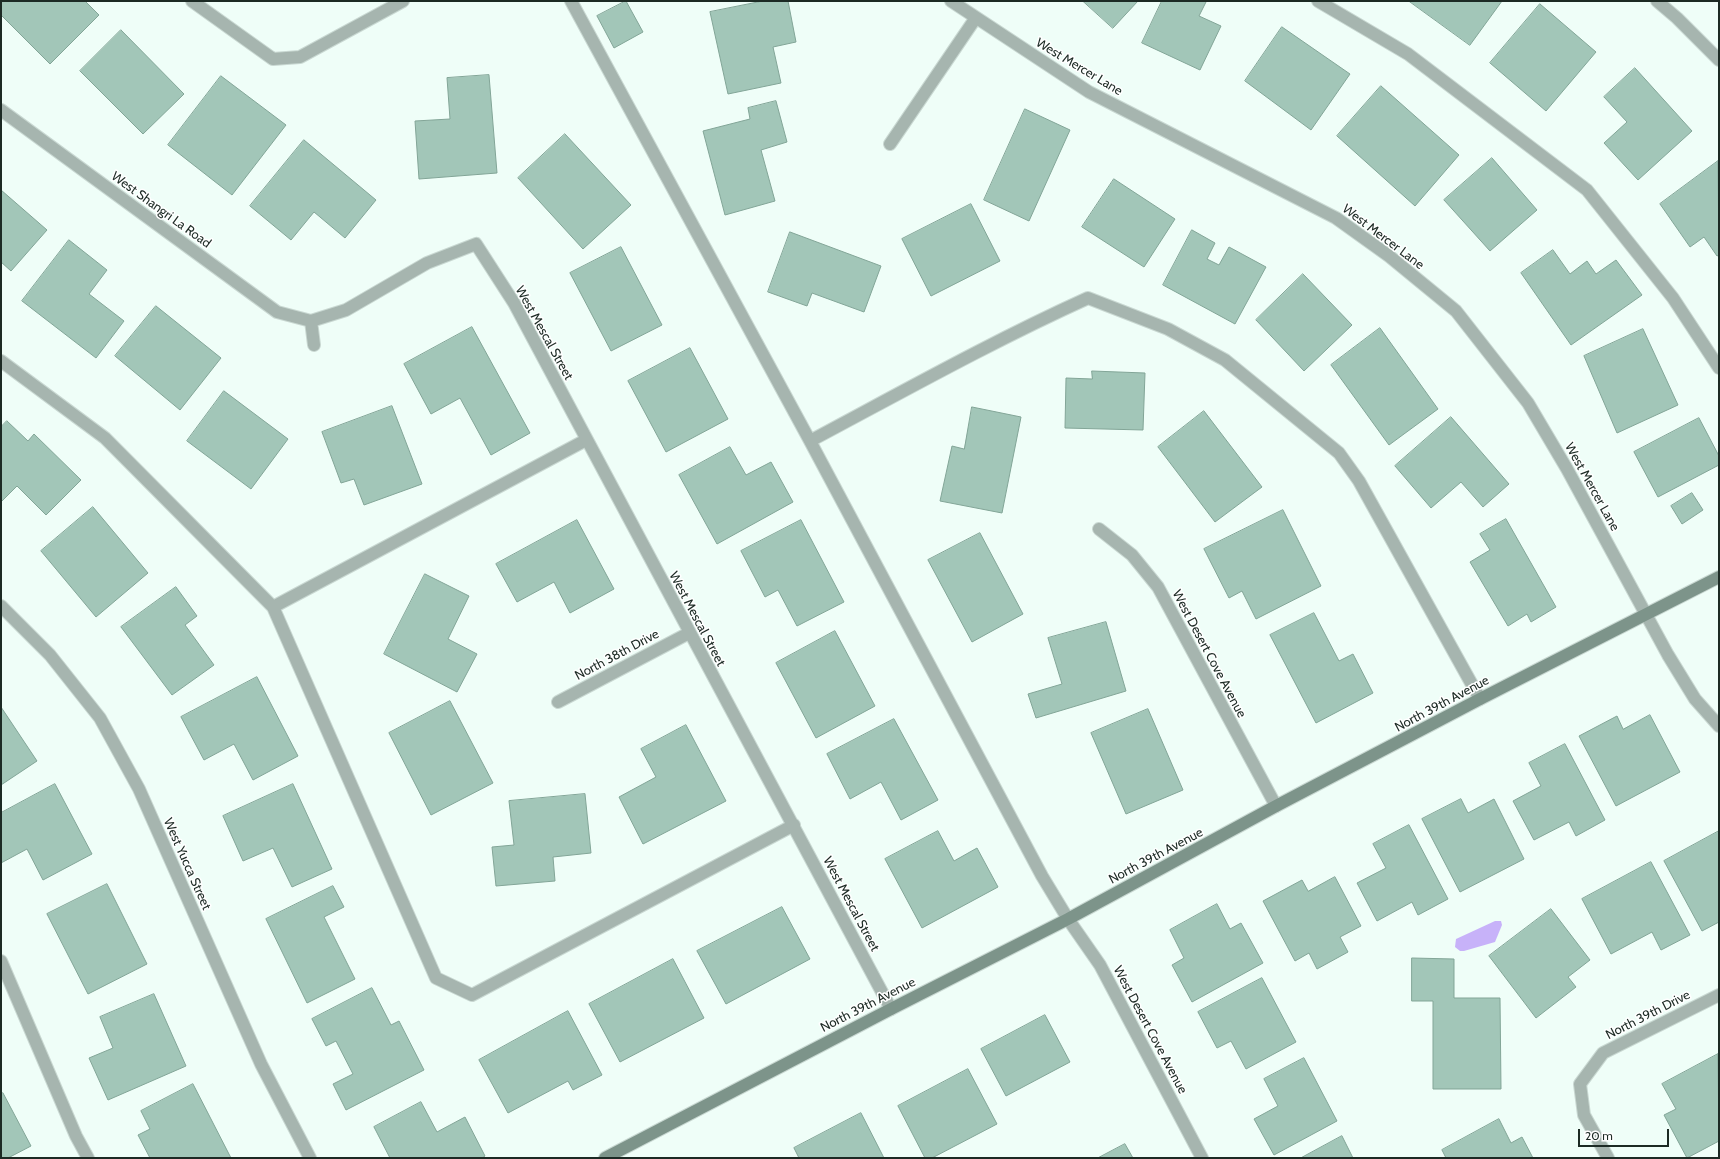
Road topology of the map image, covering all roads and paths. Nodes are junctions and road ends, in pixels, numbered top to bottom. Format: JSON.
{"nodes":[{"id":1,"x":192,"y":1,"type":"edge"},
{"id":2,"x":403,"y":1,"type":"edge"},
{"id":3,"x":571,"y":1,"type":"edge"},
{"id":4,"x":951,"y":1,"type":"edge"},
{"id":5,"x":1318,"y":1,"type":"edge"},
{"id":6,"x":1657,"y":1,"type":"edge"},
{"id":7,"x":975,"y":19,"type":"junction"},
{"id":8,"x":1719,"y":60,"type":"edge"},
{"id":9,"x":1,"y":110,"type":"edge"},
{"id":10,"x":890,"y":144,"type":"dead end"},
{"id":11,"x":311,"y":321,"type":"junction"},
{"id":12,"x":314,"y":345,"type":"dead end"},
{"id":13,"x":1,"y":361,"type":"edge"},
{"id":14,"x":1719,"y":368,"type":"edge"},
{"id":15,"x":586,"y":440,"type":"junction"},
{"id":16,"x":810,"y":441,"type":"junction"},
{"id":17,"x":1099,"y":529,"type":"dead end"},
{"id":18,"x":1719,"y":577,"type":"edge"},
{"id":19,"x":1,"y":606,"type":"edge"},
{"id":20,"x":273,"y":607,"type":"junction"},
{"id":21,"x":1645,"y":615,"type":"junction"},
{"id":22,"x":689,"y":633,"type":"junction"},
{"id":23,"x":1480,"y":700,"type":"junction"},
{"id":24,"x":558,"y":702,"type":"dead end"},
{"id":25,"x":1719,"y":726,"type":"edge"},
{"id":26,"x":1276,"y":806,"type":"junction"},
{"id":27,"x":794,"y":825,"type":"junction"},
{"id":28,"x":1068,"y":919,"type":"junction"},
{"id":29,"x":1,"y":962,"type":"edge"},
{"id":30,"x":1719,"y":995,"type":"edge"},
{"id":31,"x":891,"y":1008,"type":"junction"},
{"id":32,"x":88,"y":1158,"type":"edge"},
{"id":33,"x":310,"y":1158,"type":"edge"},
{"id":34,"x":605,"y":1158,"type":"edge"},
{"id":35,"x":1202,"y":1158,"type":"edge"},
{"id":36,"x":1608,"y":1158,"type":"edge"}],
"edges":[{"from":1,"to":2,"type":"street"},
{"from":3,"to":16,"type":"street","name":"West Desert Cove Avenue"},
{"from":4,"to":7,"type":"street","name":"West Mercer Lane"},
{"from":5,"to":14,"type":"street"},
{"from":6,"to":8,"type":"street"},
{"from":7,"to":10,"type":"street"},
{"from":7,"to":21,"type":"street","name":"West Mercer Lane"},
{"from":9,"to":11,"type":"street","name":"West Shangri La Road"},
{"from":11,"to":12,"type":"street"},
{"from":11,"to":15,"type":"street","name":"West Mescal Street"},
{"from":13,"to":20,"type":"street"},
{"from":15,"to":20,"type":"street"},
{"from":15,"to":22,"type":"street","name":"West Mescal Street"},
{"from":16,"to":23,"type":"street"},
{"from":16,"to":28,"type":"street","name":"West Desert Cove Avenue"},
{"from":17,"to":26,"type":"street","name":"West Desert Cove Avenue"},
{"from":18,"to":21,"type":"street","name":"North 39th Avenue"},
{"from":19,"to":33,"type":"street","name":"West Yucca Street"},
{"from":20,"to":27,"type":"street"},
{"from":21,"to":23,"type":"street","name":"North 39th Avenue"},
{"from":21,"to":25,"type":"street","name":"West Mercer Lane"},
{"from":22,"to":24,"type":"street","name":"North 38th Drive"},
{"from":22,"to":27,"type":"street","name":"West Mescal Street"},
{"from":23,"to":26,"type":"street","name":"North 39th Avenue"},
{"from":26,"to":28,"type":"street","name":"North 39th Avenue"},
{"from":27,"to":31,"type":"street","name":"West Mescal Street"},
{"from":28,"to":31,"type":"street","name":"North 39th Avenue"},
{"from":28,"to":35,"type":"street","name":"West Desert Cove Avenue"},
{"from":29,"to":32,"type":"street"},
{"from":30,"to":36,"type":"street","name":"North 39th Drive"},
{"from":31,"to":34,"type":"street","name":"North 39th Avenue"}]}
